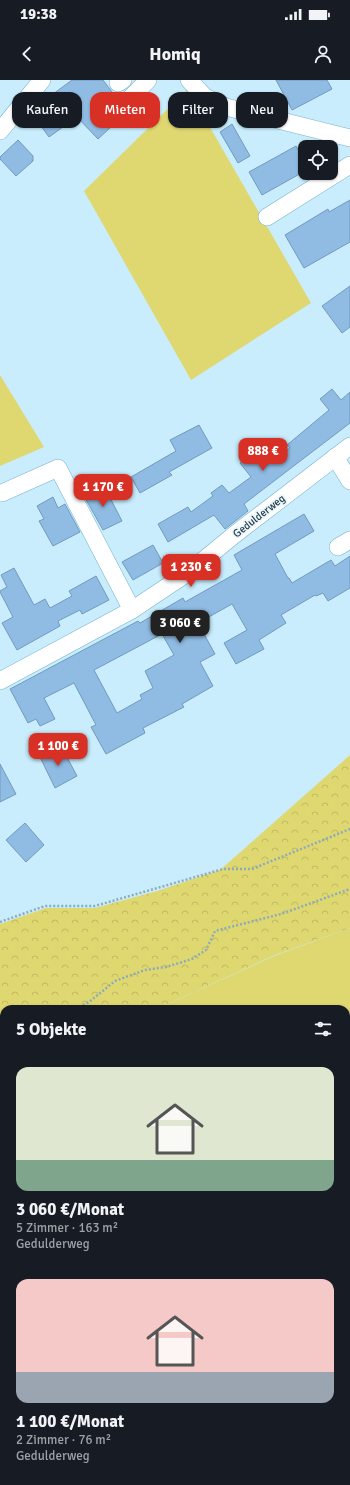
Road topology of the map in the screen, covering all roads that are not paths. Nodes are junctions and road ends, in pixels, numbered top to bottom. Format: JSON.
{"nodes":[{"id":1,"x":42,"y":80,"type":"edge"},
{"id":2,"x":148,"y":80,"type":"edge"},
{"id":3,"x":189,"y":80,"type":"edge"},
{"id":4,"x":137,"y":92,"type":"edge"},
{"id":5,"x":0,"y":131,"type":"edge"},
{"id":6,"x":350,"y":138,"type":"edge"},
{"id":7,"x":350,"y":165,"type":"edge"},
{"id":8,"x":267,"y":216,"type":"dead end"},
{"id":9,"x":350,"y":446,"type":"edge"},
{"id":10,"x":335,"y":457,"type":"junction"},
{"id":11,"x":350,"y":481,"type":"edge"},
{"id":12,"x":2,"y":493,"type":"dead end"},
{"id":13,"x":132,"y":610,"type":"junction"},
{"id":14,"x":0,"y":681,"type":"edge"}],
"edges":[{"from":1,"to":5,"type":"street"},
{"from":2,"to":4,"type":"street"},
{"from":3,"to":6,"type":"street"},
{"from":7,"to":8,"type":"street"},
{"from":9,"to":10,"type":"street","name":"Gedulderweg"},
{"from":10,"to":11,"type":"street"},
{"from":10,"to":13,"type":"street","name":"Gedulderweg"},
{"from":12,"to":13,"type":"street"},
{"from":13,"to":14,"type":"street","name":"Gedulderweg"}]}
